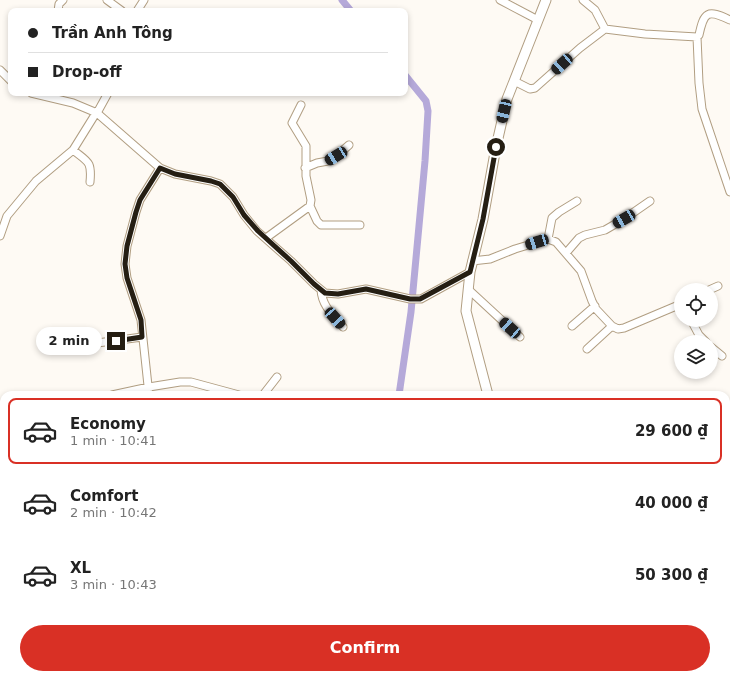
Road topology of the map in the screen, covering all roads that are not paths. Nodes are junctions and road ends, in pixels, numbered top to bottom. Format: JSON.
{"nodes":[{"id":1,"x":107,"y":0,"type":"edge"},
{"id":2,"x":500,"y":0,"type":"edge"},
{"id":3,"x":546,"y":0,"type":"edge"},
{"id":4,"x":583,"y":0,"type":"edge"},
{"id":5,"x":118,"y":8,"type":"edge"},
{"id":6,"x":538,"y":20,"type":"junction"},
{"id":7,"x":730,"y":20,"type":"edge"},
{"id":8,"x":605,"y":29,"type":"junction"},
{"id":9,"x":697,"y":37,"type":"junction"},
{"id":10,"x":0,"y":70,"type":"edge"},
{"id":11,"x":8,"y":78,"type":"edge"},
{"id":12,"x":514,"y":81,"type":"junction"},
{"id":13,"x":44,"y":96,"type":"edge"},
{"id":14,"x":106,"y":96,"type":"edge"},
{"id":15,"x":301,"y":105,"type":"dead end"},
{"id":16,"x":96,"y":113,"type":"junction"},
{"id":17,"x":349,"y":145,"type":"dead end"},
{"id":18,"x":73,"y":150,"type":"junction"},
{"id":19,"x":160,"y":168,"type":"junction"},
{"id":20,"x":306,"y":168,"type":"junction"},
{"id":21,"x":90,"y":182,"type":"dead end"},
{"id":22,"x":729,"y":188,"type":"edge"},
{"id":23,"x":577,"y":201,"type":"dead end"},
{"id":24,"x":650,"y":201,"type":"dead end"},
{"id":25,"x":310,"y":206,"type":"junction"},
{"id":26,"x":360,"y":225,"type":"dead end"},
{"id":27,"x":0,"y":236,"type":"edge"},
{"id":28,"x":266,"y":238,"type":"junction"},
{"id":29,"x":548,"y":239,"type":"junction"},
{"id":30,"x":566,"y":253,"type":"junction"},
{"id":31,"x":472,"y":261,"type":"junction"},
{"id":32,"x":470,"y":272,"type":"junction"},
{"id":33,"x":321,"y":290,"type":"junction"},
{"id":34,"x":468,"y":290,"type":"junction"},
{"id":35,"x":595,"y":306,"type":"junction"},
{"id":36,"x":674,"y":307,"type":"edge"},
{"id":37,"x":572,"y":326,"type":"dead end"},
{"id":38,"x":612,"y":326,"type":"junction"},
{"id":39,"x":343,"y":327,"type":"dead end"},
{"id":40,"x":142,"y":337,"type":"junction"},
{"id":41,"x":520,"y":337,"type":"dead end"},
{"id":42,"x":63,"y":345,"type":"dead end"},
{"id":43,"x":587,"y":349,"type":"dead end"},
{"id":44,"x":718,"y":353,"type":"edge"},
{"id":45,"x":722,"y":356,"type":"dead end"},
{"id":46,"x":277,"y":377,"type":"dead end"},
{"id":47,"x":149,"y":391,"type":"edge"},
{"id":48,"x":225,"y":391,"type":"edge"},
{"id":49,"x":266,"y":391,"type":"edge"},
{"id":50,"x":487,"y":391,"type":"edge"}],
"edges":[{"from":1,"to":5,"type":"street"},
{"from":2,"to":6,"type":"street"},
{"from":3,"to":6,"type":"street"},
{"from":4,"to":8,"type":"street"},
{"from":6,"to":12,"type":"street"},
{"from":7,"to":9,"type":"street"},
{"from":8,"to":9,"type":"street"},
{"from":8,"to":12,"type":"street"},
{"from":9,"to":22,"type":"street"},
{"from":10,"to":11,"type":"street"},
{"from":12,"to":31,"type":"street"},
{"from":13,"to":16,"type":"street"},
{"from":14,"to":16,"type":"street"},
{"from":15,"to":20,"type":"street"},
{"from":16,"to":18,"type":"street"},
{"from":16,"to":19,"type":"street"},
{"from":17,"to":20,"type":"street"},
{"from":18,"to":21,"type":"street"},
{"from":18,"to":27,"type":"street"},
{"from":19,"to":28,"type":"street"},
{"from":19,"to":40,"type":"street"},
{"from":20,"to":25,"type":"street"},
{"from":23,"to":29,"type":"street"},
{"from":24,"to":30,"type":"street"},
{"from":25,"to":26,"type":"street"},
{"from":25,"to":28,"type":"street"},
{"from":28,"to":33,"type":"street"},
{"from":29,"to":30,"type":"street"},
{"from":29,"to":31,"type":"street"},
{"from":30,"to":35,"type":"street"},
{"from":31,"to":32,"type":"street"},
{"from":32,"to":33,"type":"street"},
{"from":32,"to":34,"type":"street"},
{"from":33,"to":39,"type":"street"},
{"from":34,"to":41,"type":"street"},
{"from":34,"to":50,"type":"street"},
{"from":35,"to":37,"type":"street"},
{"from":35,"to":38,"type":"street"},
{"from":36,"to":38,"type":"street"},
{"from":38,"to":43,"type":"street"},
{"from":40,"to":42,"type":"street"},
{"from":40,"to":47,"type":"street"},
{"from":44,"to":45,"type":"street"},
{"from":46,"to":49,"type":"street"},
{"from":47,"to":48,"type":"street"}]}
